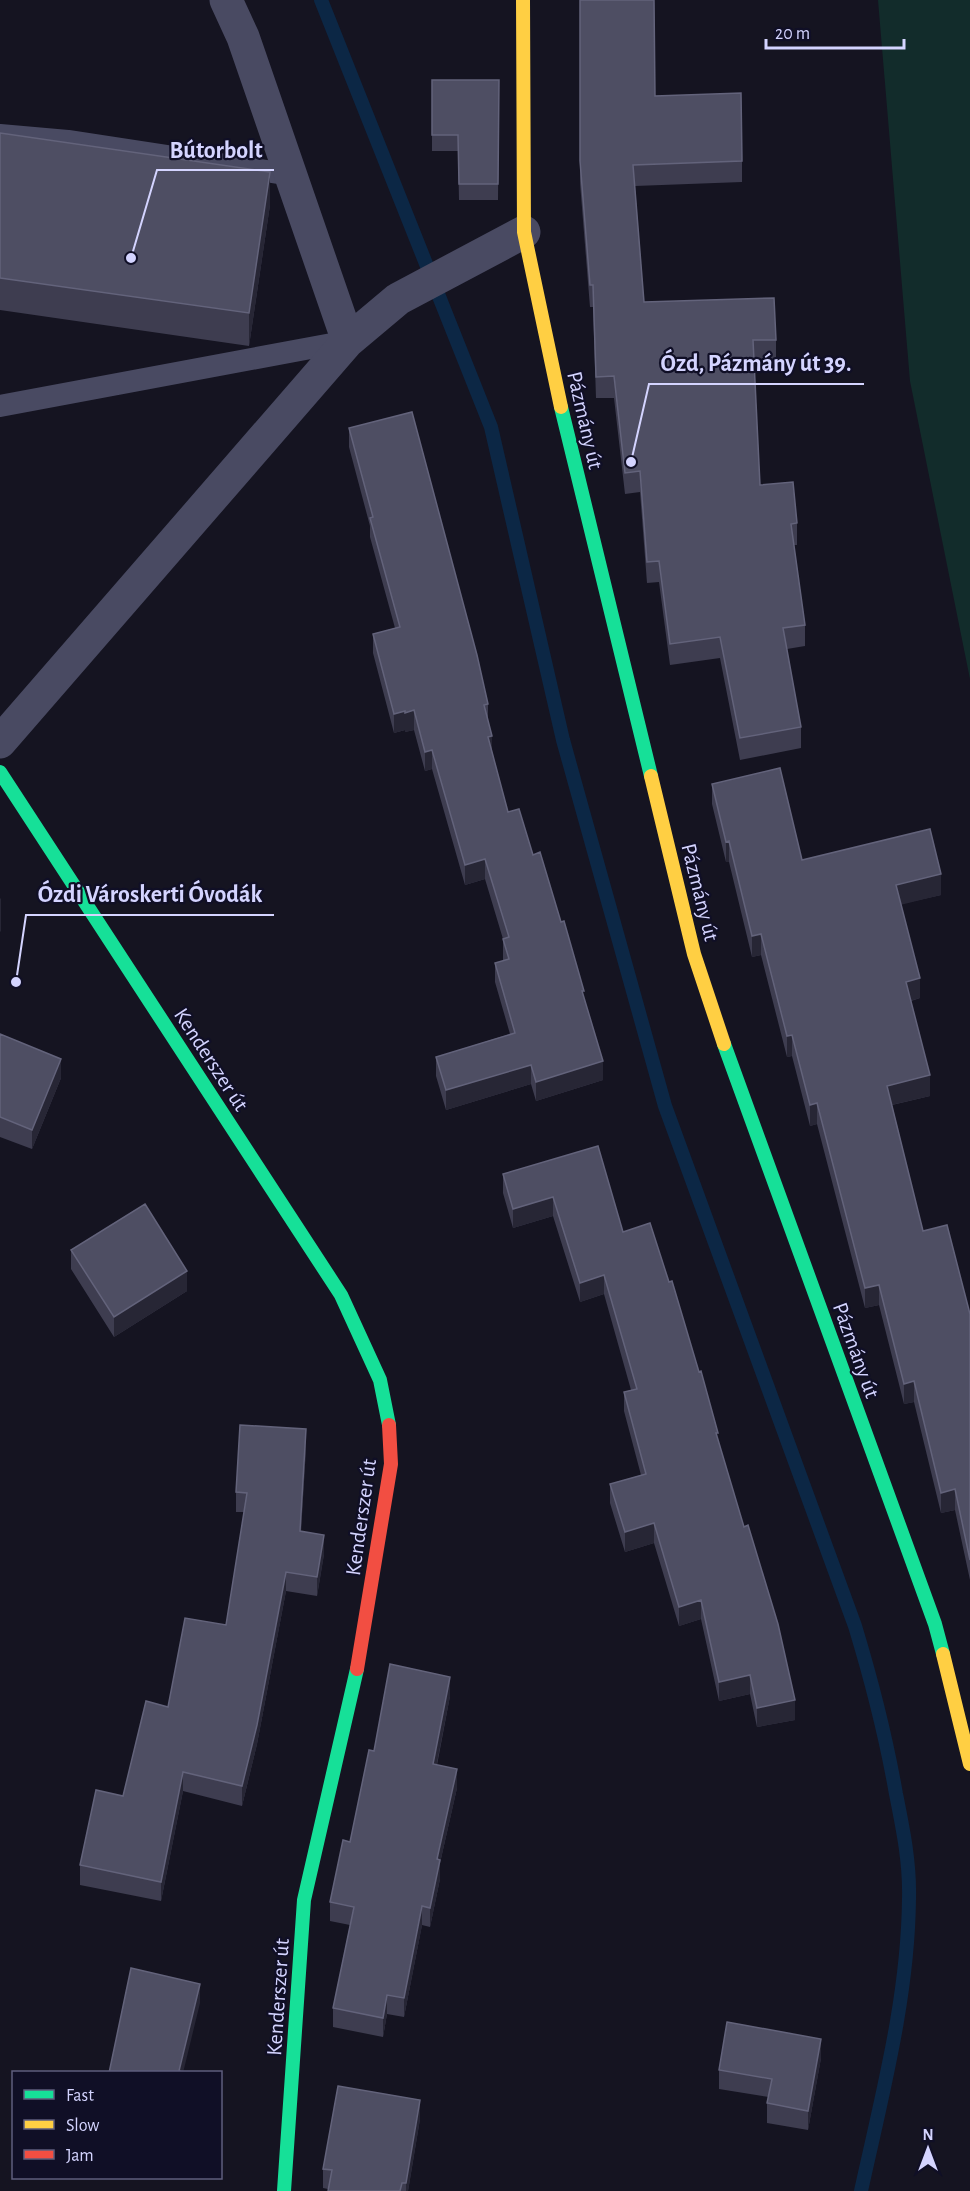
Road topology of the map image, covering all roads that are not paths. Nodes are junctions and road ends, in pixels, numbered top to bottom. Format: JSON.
{"nodes":[{"id":1,"x":226,"y":0,"type":"edge"},
{"id":2,"x":523,"y":0,"type":"edge"},
{"id":3,"x":0,"y":135,"type":"edge"},
{"id":4,"x":292,"y":176,"type":"junction"},
{"id":5,"x":524,"y":231,"type":"junction"},
{"id":6,"x":348,"y":340,"type":"junction"},
{"id":7,"x":0,"y":406,"type":"edge"},
{"id":8,"x":0,"y":742,"type":"edge"},
{"id":9,"x":0,"y":772,"type":"edge"},
{"id":10,"x":970,"y":1764,"type":"edge"},
{"id":11,"x":284,"y":2191,"type":"edge"}],
"edges":[{"from":1,"to":4,"type":"street"},
{"from":2,"to":5,"type":"main road","name":"Pázmány út"},
{"from":3,"to":4,"type":"lane"},
{"from":4,"to":6,"type":"street"},
{"from":5,"to":6,"type":"street"},
{"from":5,"to":10,"type":"main road","name":"Pázmány út"},
{"from":6,"to":7,"type":"lane"},
{"from":6,"to":8,"type":"street"},
{"from":9,"to":11,"type":"main road","name":"Kenderszer út"}]}
